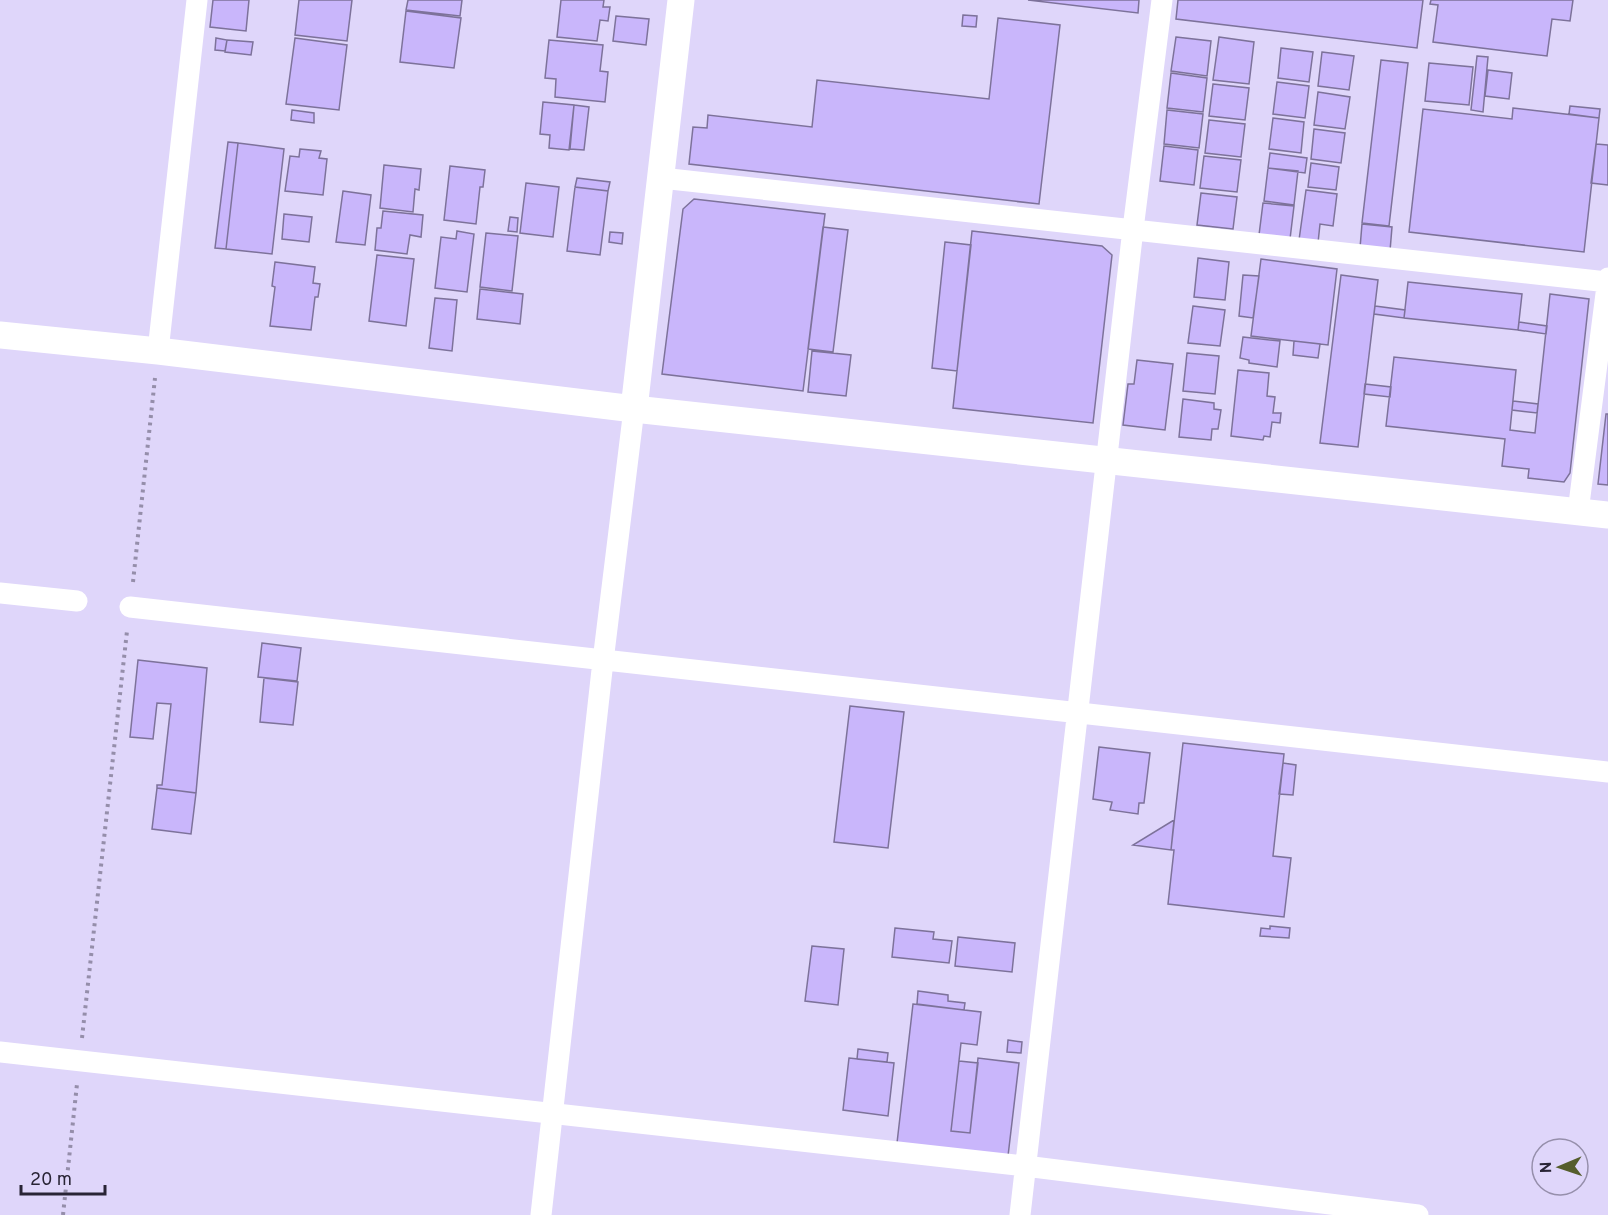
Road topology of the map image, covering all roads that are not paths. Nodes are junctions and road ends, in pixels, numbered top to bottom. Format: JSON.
{"nodes":[{"id":1,"x":197,"y":0,"type":"edge"},
{"id":2,"x":681,"y":0,"type":"edge"},
{"id":3,"x":1162,"y":0,"type":"edge"},
{"id":4,"x":661,"y":178,"type":"junction"},
{"id":5,"x":1133,"y":229,"type":"junction"},
{"id":6,"x":1608,"y":281,"type":"edge"},
{"id":7,"x":0,"y":335,"type":"edge"},
{"id":8,"x":158,"y":351,"type":"junction"},
{"id":9,"x":634,"y":409,"type":"junction"},
{"id":10,"x":1108,"y":461,"type":"junction"},
{"id":11,"x":1578,"y":512,"type":"junction"},
{"id":12,"x":1608,"y":515,"type":"edge"},
{"id":13,"x":0,"y":593,"type":"edge"},
{"id":14,"x":77,"y":601,"type":"dead end"},
{"id":15,"x":130,"y":607,"type":"road end"},
{"id":16,"x":603,"y":661,"type":"junction"},
{"id":17,"x":1078,"y":712,"type":"junction"},
{"id":18,"x":1608,"y":772,"type":"edge"},
{"id":19,"x":0,"y":1052,"type":"edge"},
{"id":20,"x":553,"y":1115,"type":"junction"},
{"id":21,"x":1026,"y":1166,"type":"junction"},
{"id":22,"x":541,"y":1215,"type":"edge"},
{"id":23,"x":1020,"y":1215,"type":"edge"},
{"id":24,"x":1418,"y":1215,"type":"edge"}],
"edges":[{"from":1,"to":8,"type":"street"},
{"from":2,"to":4,"type":"street"},
{"from":3,"to":5,"type":"street"},
{"from":4,"to":5,"type":"street"},
{"from":4,"to":9,"type":"street"},
{"from":5,"to":6,"type":"street"},
{"from":5,"to":10,"type":"street"},
{"from":6,"to":11,"type":"street"},
{"from":7,"to":8,"type":"street"},
{"from":8,"to":9,"type":"street"},
{"from":9,"to":10,"type":"street"},
{"from":9,"to":16,"type":"street"},
{"from":10,"to":11,"type":"street"},
{"from":10,"to":17,"type":"street"},
{"from":11,"to":12,"type":"street"},
{"from":13,"to":14,"type":"street"},
{"from":15,"to":16,"type":"street"},
{"from":16,"to":17,"type":"street"},
{"from":16,"to":20,"type":"street"},
{"from":17,"to":18,"type":"street"},
{"from":17,"to":21,"type":"street"},
{"from":19,"to":20,"type":"street"},
{"from":20,"to":21,"type":"street"},
{"from":20,"to":22,"type":"street"},
{"from":21,"to":23,"type":"street"},
{"from":21,"to":24,"type":"street"}]}
